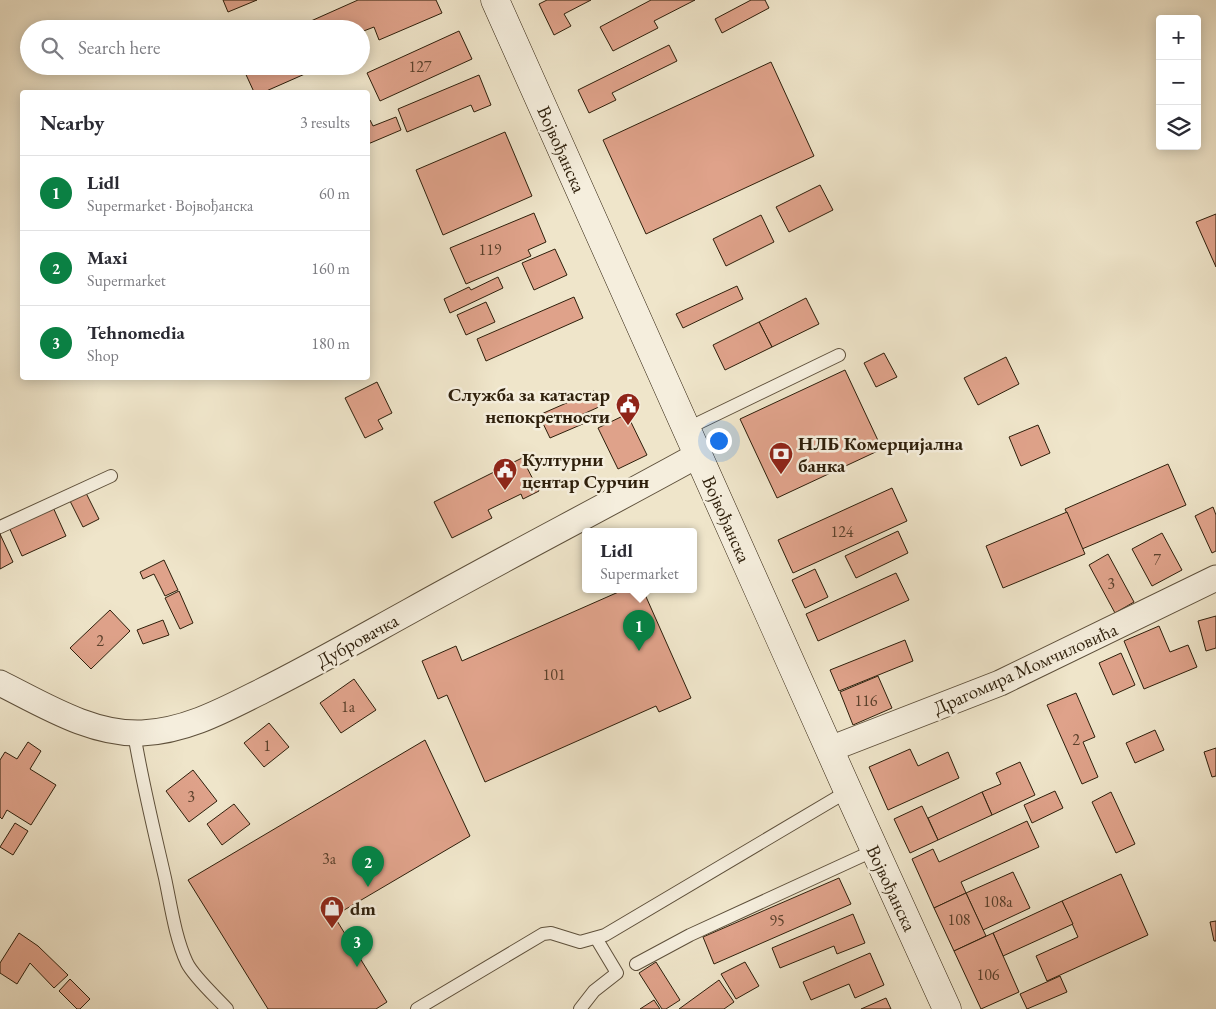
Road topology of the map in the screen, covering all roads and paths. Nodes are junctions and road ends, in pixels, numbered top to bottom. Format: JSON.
{"nodes":[{"id":1,"x":496,"y":0,"type":"edge"},
{"id":2,"x":839,"y":355,"type":"dead end"},
{"id":3,"x":686,"y":428,"type":"junction"},
{"id":4,"x":698,"y":455,"type":"junction"},
{"id":5,"x":111,"y":476,"type":"dead end"},
{"id":6,"x":0,"y":527,"type":"edge"},
{"id":7,"x":1216,"y":578,"type":"edge"},
{"id":8,"x":0,"y":683,"type":"edge"},
{"id":9,"x":134,"y":733,"type":"junction"},
{"id":10,"x":830,"y":749,"type":"junction"},
{"id":11,"x":848,"y":791,"type":"junction"},
{"id":12,"x":875,"y":850,"type":"junction"},
{"id":13,"x":596,"y":938,"type":"junction"},
{"id":14,"x":636,"y":964,"type":"dead end"},
{"id":15,"x":227,"y":1009,"type":"edge"},
{"id":16,"x":417,"y":1009,"type":"edge"},
{"id":17,"x":580,"y":1009,"type":"edge"},
{"id":18,"x":947,"y":1009,"type":"edge"}],
"edges":[{"from":1,"to":3,"type":"main road","name":"Војвођанска"},
{"from":2,"to":3,"type":"lane"},
{"from":3,"to":4,"type":"main road","name":"Војвођанска"},
{"from":4,"to":9,"type":"street","name":"Дубровачка"},
{"from":4,"to":10,"type":"main road","name":"Војвођанска"},
{"from":5,"to":6,"type":"lane"},
{"from":7,"to":10,"type":"street","name":"Драгомира Момчиловића"},
{"from":8,"to":9,"type":"street","name":"Дубровачка"},
{"from":9,"to":15,"type":"lane"},
{"from":10,"to":11,"type":"main road","name":"Војвођанска"},
{"from":11,"to":12,"type":"main road","name":"Војвођанска"},
{"from":11,"to":13,"type":"lane"},
{"from":12,"to":14,"type":"lane"},
{"from":12,"to":18,"type":"main road","name":"Војвођанска"},
{"from":13,"to":16,"type":"lane"},
{"from":13,"to":17,"type":"lane"}]}
